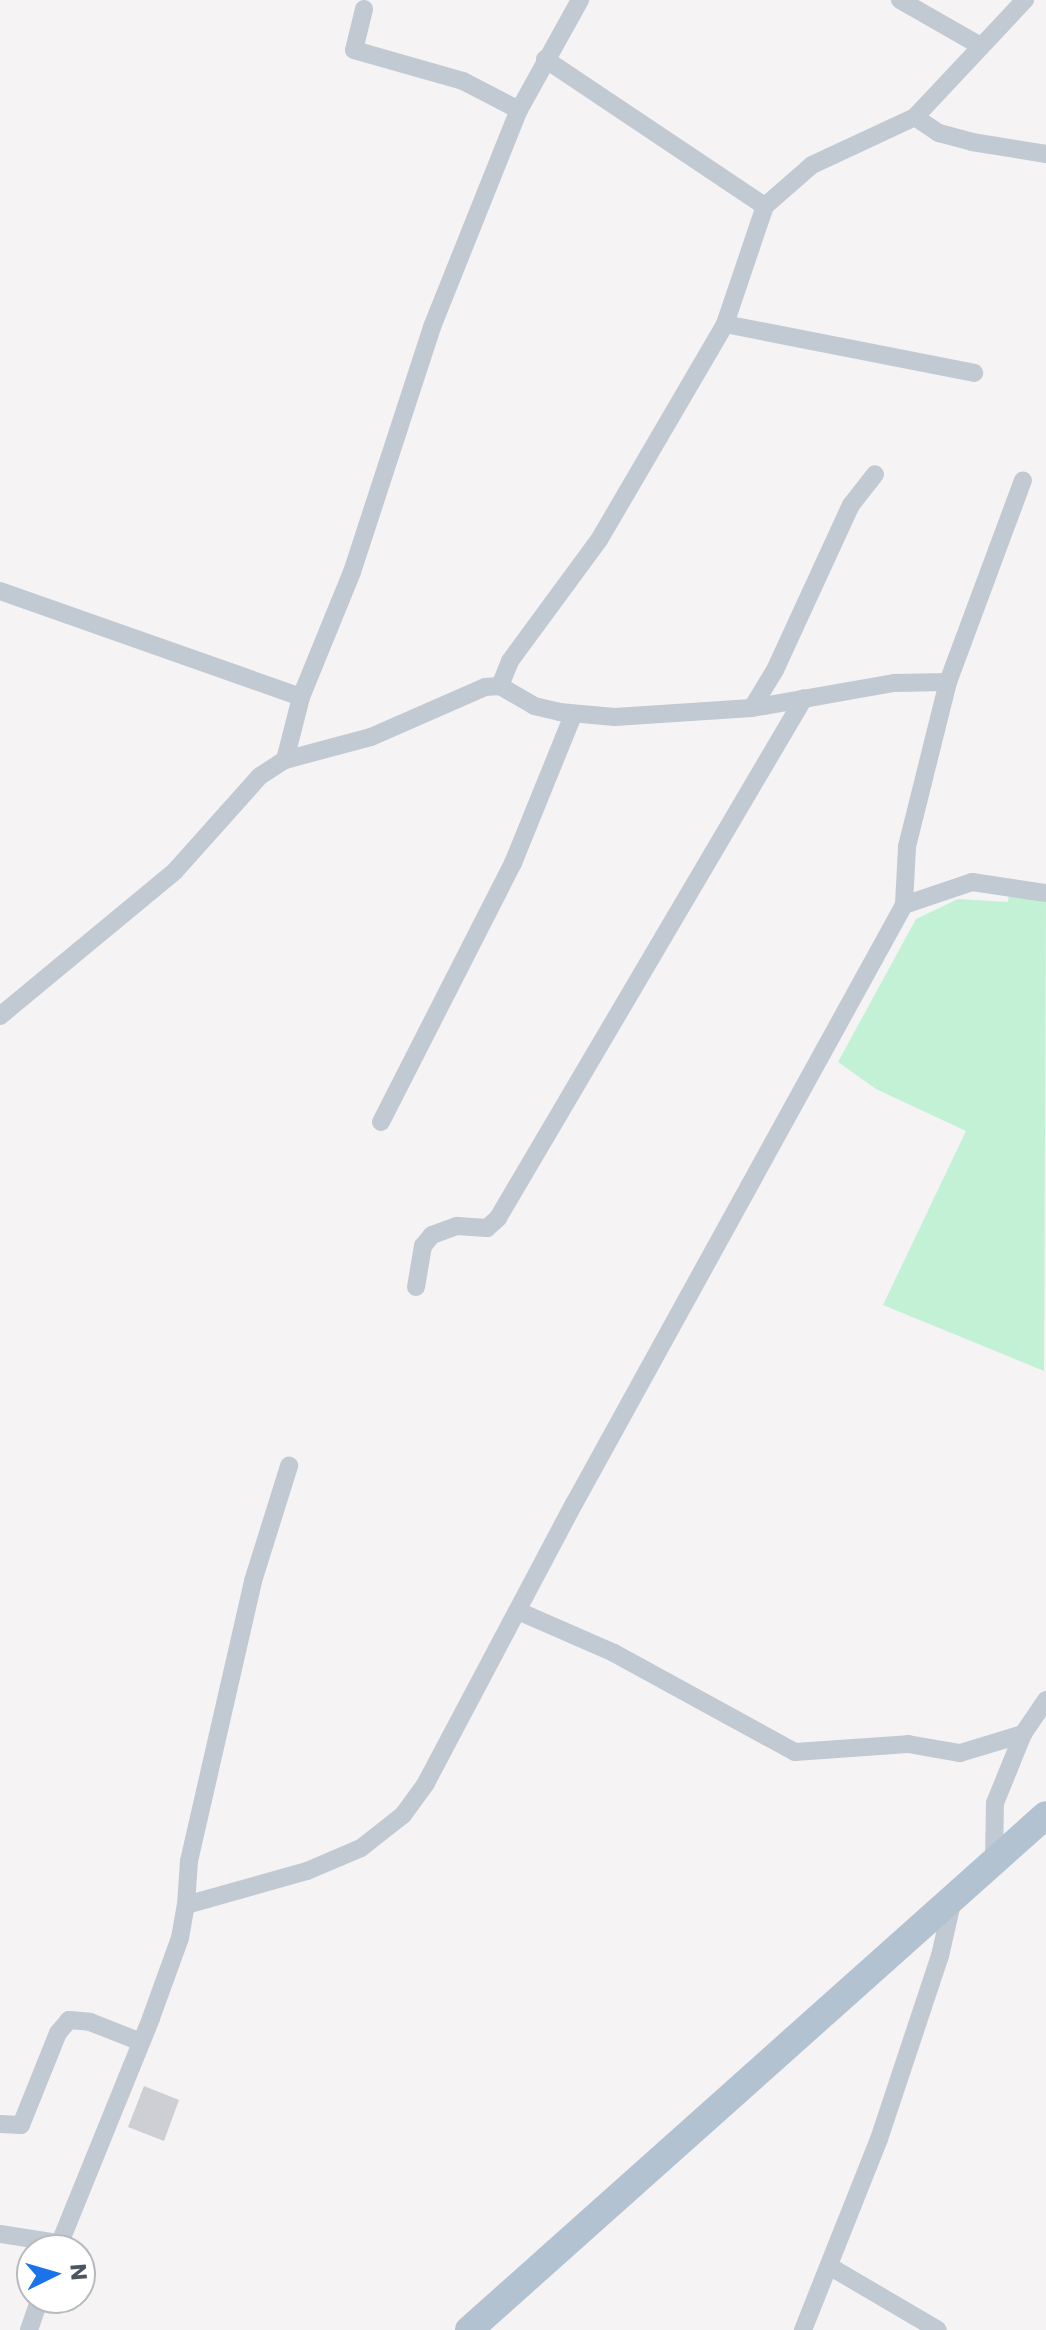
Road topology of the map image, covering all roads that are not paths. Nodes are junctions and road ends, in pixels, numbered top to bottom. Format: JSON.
{"nodes":[{"id":1,"x":580,"y":0,"type":"edge"},
{"id":2,"x":900,"y":0,"type":"edge"},
{"id":3,"x":1025,"y":0,"type":"edge"},
{"id":4,"x":364,"y":9,"type":"dead end"},
{"id":5,"x":979,"y":45,"type":"junction"},
{"id":6,"x":545,"y":59,"type":"junction"},
{"id":7,"x":519,"y":110,"type":"junction"},
{"id":8,"x":915,"y":117,"type":"junction"},
{"id":9,"x":1046,"y":154,"type":"edge"},
{"id":10,"x":765,"y":206,"type":"junction"},
{"id":11,"x":725,"y":324,"type":"junction"},
{"id":12,"x":974,"y":373,"type":"dead end"},
{"id":13,"x":875,"y":474,"type":"dead end"},
{"id":14,"x":1023,"y":480,"type":"dead end"},
{"id":15,"x":0,"y":591,"type":"edge"},
{"id":16,"x":948,"y":682,"type":"junction"},
{"id":17,"x":500,"y":686,"type":"junction"},
{"id":18,"x":301,"y":697,"type":"junction"},
{"id":19,"x":804,"y":698,"type":"junction"},
{"id":20,"x":752,"y":708,"type":"junction"},
{"id":21,"x":573,"y":715,"type":"junction"},
{"id":22,"x":285,"y":760,"type":"junction"},
{"id":23,"x":1046,"y":893,"type":"edge"},
{"id":24,"x":904,"y":905,"type":"junction"},
{"id":25,"x":0,"y":1016,"type":"edge"},
{"id":26,"x":381,"y":1122,"type":"dead end"},
{"id":27,"x":416,"y":1287,"type":"dead end"},
{"id":28,"x":289,"y":1466,"type":"dead end"},
{"id":29,"x":518,"y":1611,"type":"junction"},
{"id":30,"x":1046,"y":1700,"type":"edge"},
{"id":31,"x":1023,"y":1734,"type":"junction"},
{"id":32,"x":1046,"y":1815,"type":"edge"},
{"id":33,"x":994,"y":1859,"type":"junction"},
{"id":34,"x":953,"y":1899,"type":"junction"},
{"id":35,"x":186,"y":1905,"type":"junction"},
{"id":36,"x":141,"y":2042,"type":"junction"},
{"id":37,"x":0,"y":2124,"type":"edge"},
{"id":38,"x":63,"y":2234,"type":"edge"},
{"id":39,"x":829,"y":2266,"type":"junction"},
{"id":40,"x":469,"y":2330,"type":"edge"},
{"id":41,"x":803,"y":2330,"type":"edge"},
{"id":42,"x":938,"y":2330,"type":"edge"}],
"edges":[{"from":1,"to":6,"type":"street"},
{"from":2,"to":5,"type":"street"},
{"from":3,"to":5,"type":"street"},
{"from":4,"to":7,"type":"street"},
{"from":5,"to":8,"type":"street"},
{"from":6,"to":7,"type":"street"},
{"from":6,"to":10,"type":"street"},
{"from":7,"to":18,"type":"street"},
{"from":8,"to":9,"type":"street"},
{"from":8,"to":10,"type":"street"},
{"from":10,"to":11,"type":"street"},
{"from":11,"to":12,"type":"street"},
{"from":11,"to":17,"type":"street"},
{"from":13,"to":20,"type":"street"},
{"from":14,"to":16,"type":"street"},
{"from":15,"to":18,"type":"street"},
{"from":16,"to":19,"type":"street"},
{"from":16,"to":24,"type":"street"},
{"from":17,"to":21,"type":"street"},
{"from":17,"to":22,"type":"street"},
{"from":18,"to":22,"type":"street"},
{"from":19,"to":20,"type":"street"},
{"from":19,"to":27,"type":"street"},
{"from":20,"to":21,"type":"street"},
{"from":21,"to":26,"type":"street"},
{"from":22,"to":25,"type":"street"},
{"from":23,"to":24,"type":"street"},
{"from":24,"to":29,"type":"street"},
{"from":28,"to":35,"type":"street"},
{"from":29,"to":31,"type":"street"},
{"from":29,"to":35,"type":"street"},
{"from":30,"to":31,"type":"street"},
{"from":31,"to":33,"type":"street"},
{"from":32,"to":33,"type":"main road"},
{"from":33,"to":34,"type":"main road"},
{"from":34,"to":39,"type":"street"},
{"from":34,"to":40,"type":"main road"},
{"from":35,"to":36,"type":"street"},
{"from":36,"to":37,"type":"street"},
{"from":36,"to":38,"type":"street"},
{"from":39,"to":41,"type":"street"},
{"from":39,"to":42,"type":"street"}]}
